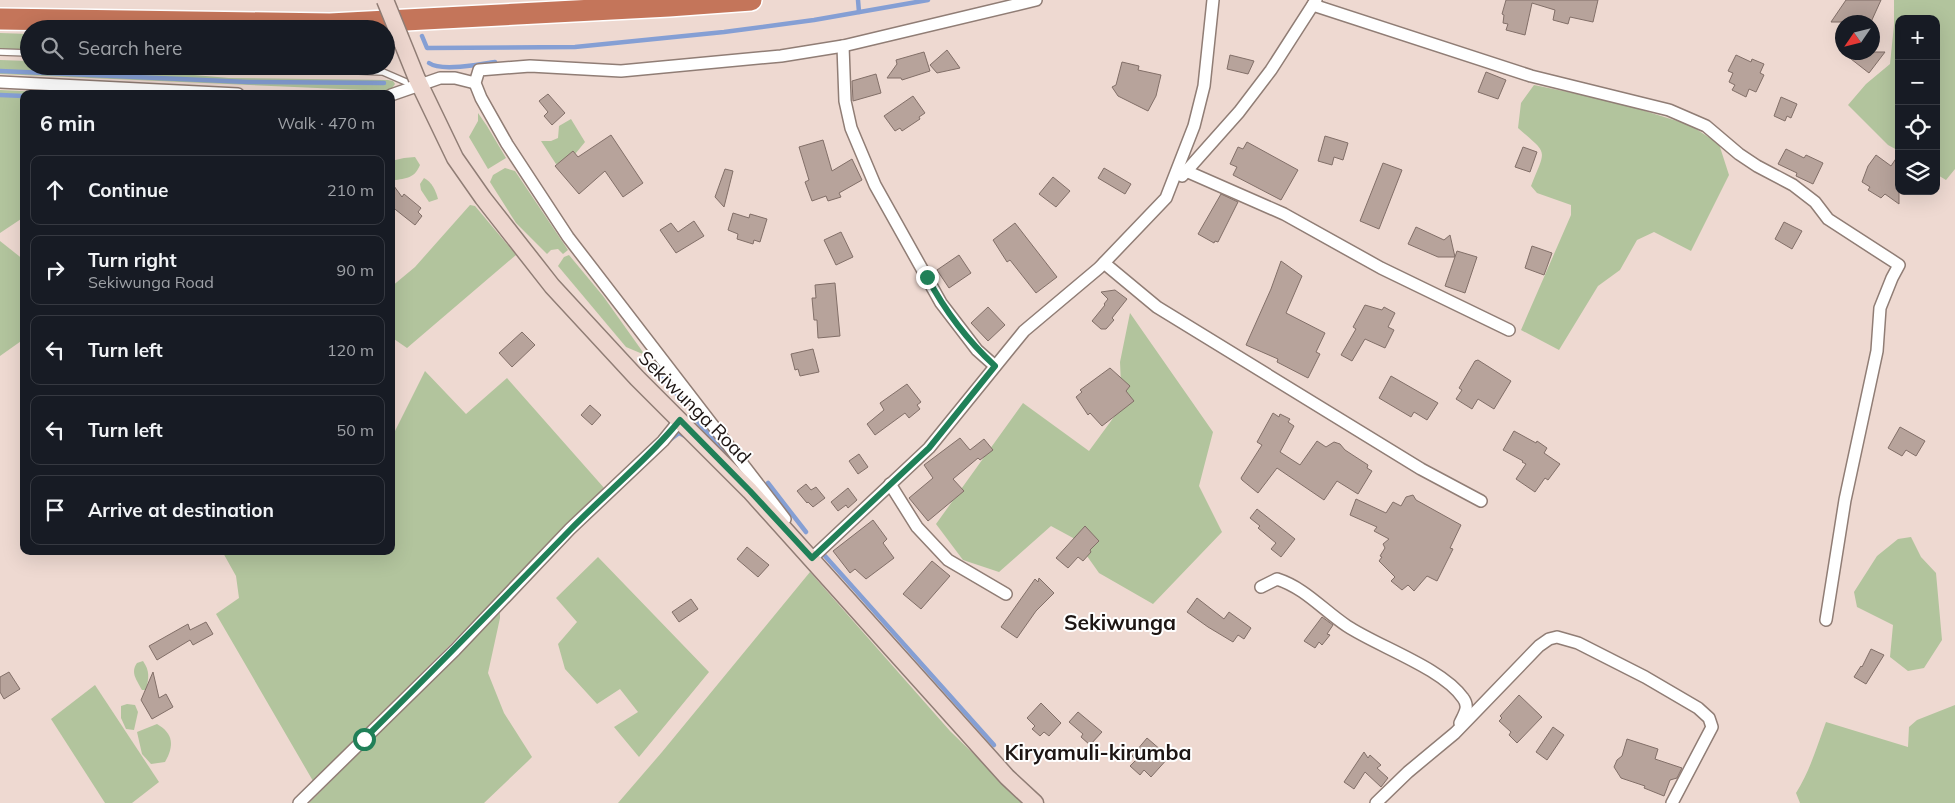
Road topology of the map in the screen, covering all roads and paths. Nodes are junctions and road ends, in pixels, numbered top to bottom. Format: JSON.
{"nodes":[{"id":1,"x":385,"y":0,"type":"edge"},
{"id":2,"x":751,"y":0,"type":"edge"},
{"id":3,"x":1036,"y":0,"type":"edge"},
{"id":4,"x":1213,"y":0,"type":"edge"},
{"id":5,"x":1314,"y":3,"type":"edge"},
{"id":6,"x":0,"y":19,"type":"edge"},
{"id":7,"x":66,"y":20,"type":"edge"},
{"id":8,"x":393,"y":20,"type":"edge"},
{"id":9,"x":395,"y":21,"type":"edge"},
{"id":10,"x":395,"y":25,"type":"edge"},
{"id":11,"x":843,"y":46,"type":"junction"},
{"id":12,"x":0,"y":52,"type":"edge"},
{"id":13,"x":20,"y":53,"type":"edge"},
{"id":14,"x":392,"y":75,"type":"edge"},
{"id":15,"x":0,"y":82,"type":"edge"},
{"id":16,"x":475,"y":83,"type":"junction"},
{"id":17,"x":418,"y":84,"type":"junction"},
{"id":18,"x":159,"y":90,"type":"edge"},
{"id":19,"x":395,"y":93,"type":"edge"},
{"id":20,"x":1186,"y":171,"type":"junction"},
{"id":21,"x":1166,"y":198,"type":"junction"},
{"id":22,"x":1104,"y":263,"type":"junction"},
{"id":23,"x":1509,"y":330,"type":"dead end"},
{"id":24,"x":995,"y":366,"type":"junction"},
{"id":25,"x":680,"y":420,"type":"junction"},
{"id":26,"x":890,"y":484,"type":"junction"},
{"id":27,"x":1481,"y":501,"type":"dead end"},
{"id":28,"x":812,"y":558,"type":"junction"},
{"id":29,"x":1261,"y":587,"type":"dead end"},
{"id":30,"x":1006,"y":594,"type":"dead end"},
{"id":31,"x":1826,"y":620,"type":"dead end"},
{"id":32,"x":1454,"y":733,"type":"junction"},
{"id":33,"x":299,"y":803,"type":"edge"},
{"id":34,"x":1035,"y":803,"type":"edge"},
{"id":35,"x":1376,"y":803,"type":"edge"},
{"id":36,"x":1672,"y":803,"type":"edge"}],
"edges":[{"from":1,"to":8,"type":"main road","name":"Sekiwunga Road","bridge":true},
{"from":2,"to":9,"type":"highway"},
{"from":3,"to":11,"type":"street"},
{"from":4,"to":21,"type":"street"},
{"from":5,"to":20,"type":"street"},
{"from":5,"to":31,"type":"street"},
{"from":6,"to":7,"type":"highway"},
{"from":10,"to":17,"type":"main road","name":"Sekiwunga Road","bridge":true},
{"from":11,"to":16,"type":"street"},
{"from":11,"to":24,"type":"street"},
{"from":12,"to":13,"type":"lane"},
{"from":14,"to":17,"type":"lane"},
{"from":15,"to":18,"type":"street"},
{"from":16,"to":17,"type":"street"},
{"from":16,"to":28,"type":"street"},
{"from":17,"to":19,"type":"street"},
{"from":17,"to":25,"type":"main road","name":"Sekiwunga Road"},
{"from":20,"to":21,"type":"street"},
{"from":20,"to":23,"type":"street"},
{"from":21,"to":22,"type":"street"},
{"from":22,"to":24,"type":"street"},
{"from":22,"to":27,"type":"street"},
{"from":24,"to":26,"type":"street"},
{"from":25,"to":28,"type":"main road","name":"Sekiwunga Road"},
{"from":25,"to":33,"type":"street"},
{"from":26,"to":28,"type":"street"},
{"from":26,"to":30,"type":"street"},
{"from":28,"to":34,"type":"main road","name":"Sekiwunga Road"},
{"from":29,"to":32,"type":"street"},
{"from":32,"to":35,"type":"street"},
{"from":32,"to":36,"type":"street"}]}
